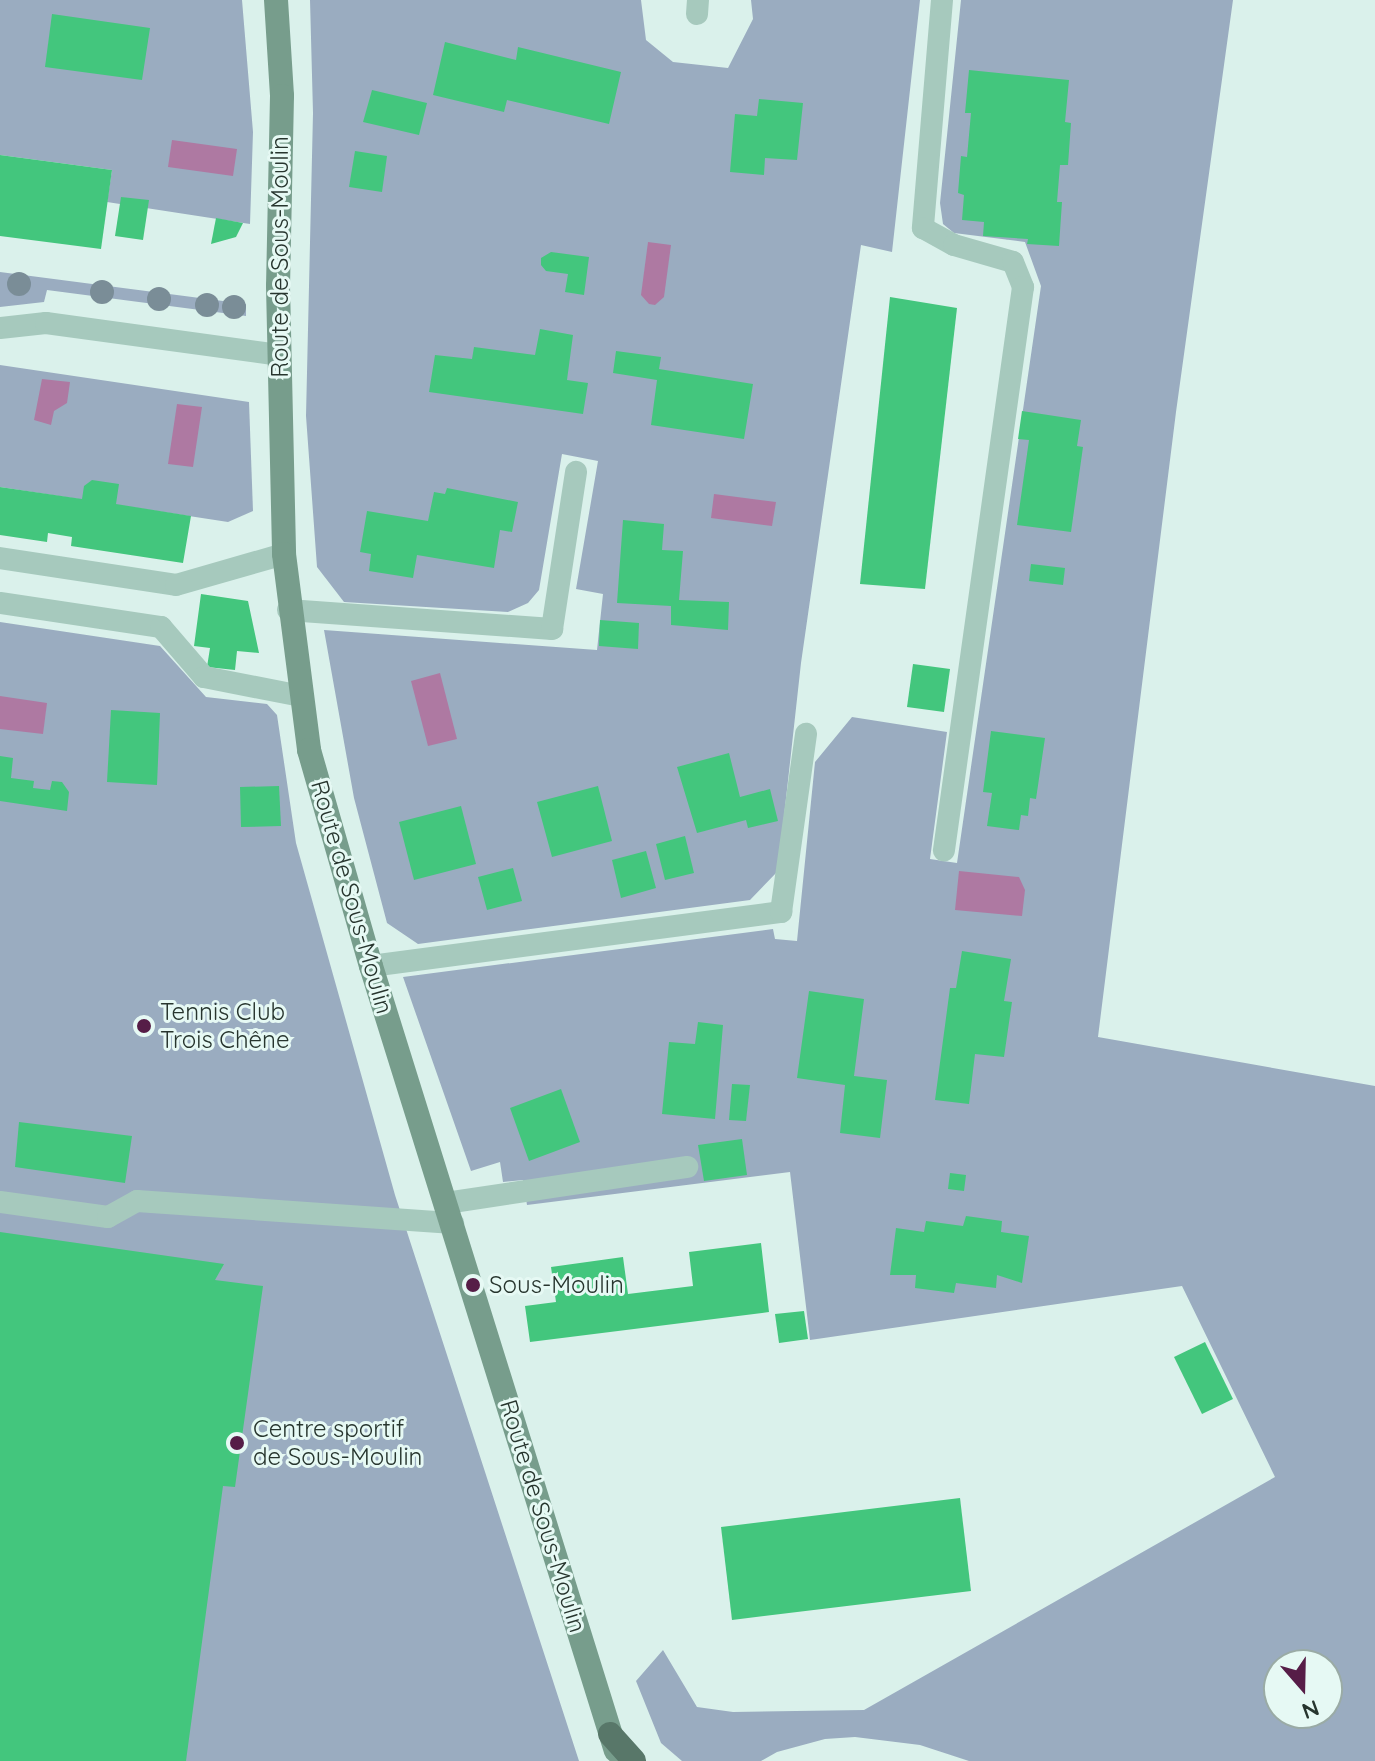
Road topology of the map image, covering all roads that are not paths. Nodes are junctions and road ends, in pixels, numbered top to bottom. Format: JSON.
{"nodes":[{"id":1,"x":276,"y":0,"type":"edge"},
{"id":2,"x":942,"y":0,"type":"edge"},
{"id":3,"x":0,"y":328,"type":"edge"},
{"id":4,"x":279,"y":355,"type":"junction"},
{"id":5,"x":576,"y":472,"type":"dead end"},
{"id":6,"x":284,"y":554,"type":"junction"},
{"id":7,"x":0,"y":558,"type":"edge"},
{"id":8,"x":0,"y":603,"type":"edge"},
{"id":9,"x":288,"y":610,"type":"junction"},
{"id":10,"x":301,"y":696,"type":"junction"},
{"id":11,"x":806,"y":734,"type":"dead end"},
{"id":12,"x":944,"y":850,"type":"dead end"},
{"id":13,"x":371,"y":966,"type":"junction"},
{"id":14,"x":687,"y":1167,"type":"dead end"},
{"id":15,"x":0,"y":1202,"type":"edge"},
{"id":16,"x":449,"y":1213,"type":"junction"},
{"id":17,"x":610,"y":1734,"type":"junction"},
{"id":18,"x":619,"y":1761,"type":"edge"},
{"id":19,"x":634,"y":1761,"type":"edge"}],
"edges":[{"from":1,"to":4,"type":"main road","name":"Route de Sous-Moulin"},
{"from":2,"to":12,"type":"lane"},
{"from":3,"to":4,"type":"lane"},
{"from":4,"to":6,"type":"main road","name":"Route de Sous-Moulin"},
{"from":5,"to":9,"type":"lane"},
{"from":6,"to":7,"type":"lane"},
{"from":6,"to":9,"type":"main road","name":"Route de Sous-Moulin"},
{"from":8,"to":10,"type":"lane"},
{"from":9,"to":10,"type":"main road","name":"Route de Sous-Moulin"},
{"from":10,"to":13,"type":"main road","name":"Route de Sous-Moulin"},
{"from":11,"to":13,"type":"lane"},
{"from":13,"to":16,"type":"main road","name":"Route de Sous-Moulin"},
{"from":14,"to":16,"type":"lane"},
{"from":15,"to":16,"type":"lane"},
{"from":16,"to":17,"type":"main road","name":"Route de Sous-Moulin"},
{"from":17,"to":18,"type":"main road","name":"Route de Sous-Moulin"},
{"from":17,"to":19,"type":"main road"}]}
